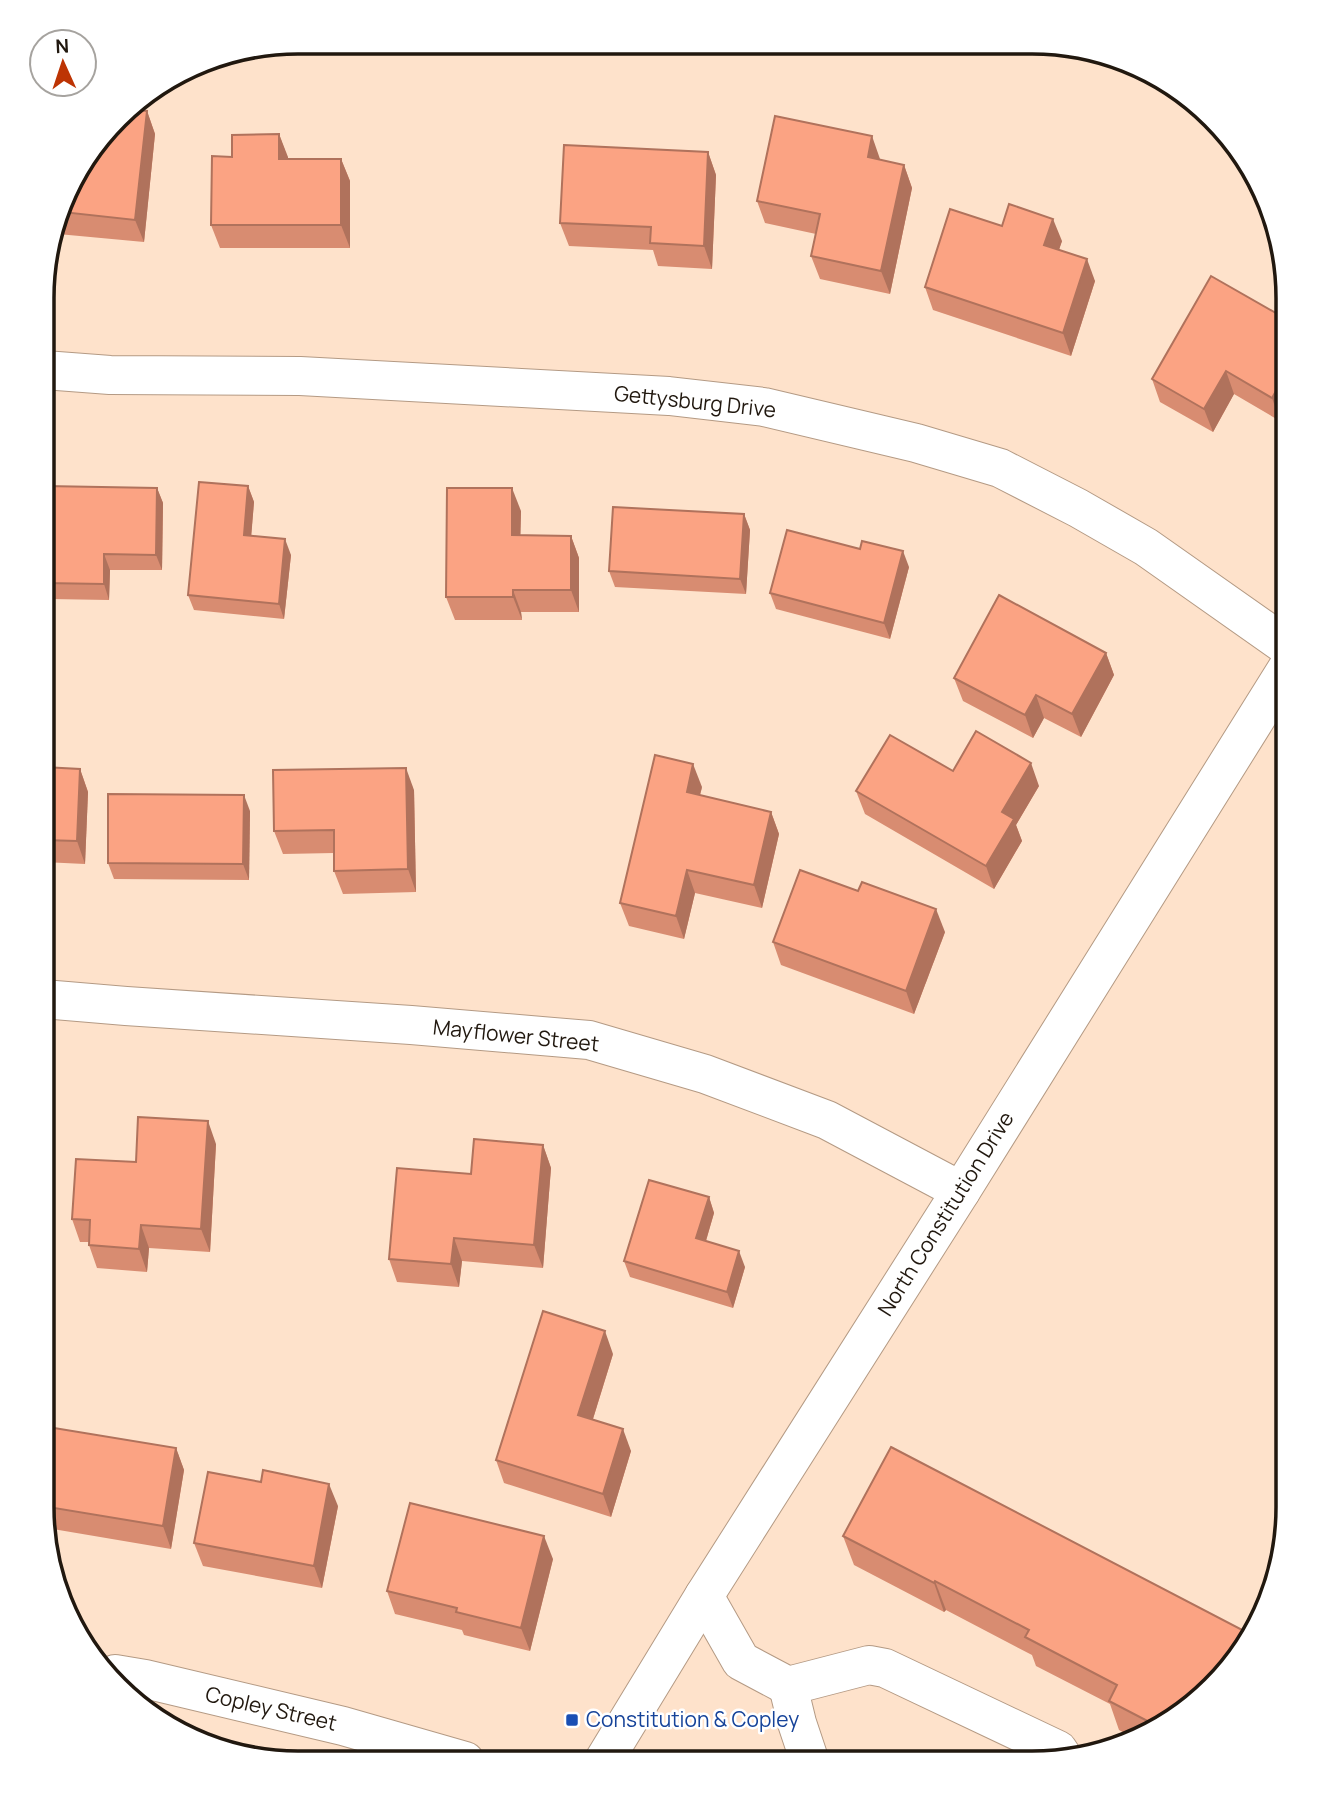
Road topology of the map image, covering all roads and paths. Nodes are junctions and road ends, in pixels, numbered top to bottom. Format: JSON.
{"nodes":[{"id":1,"x":54,"y":371,"type":"edge"},
{"id":2,"x":1276,"y":638,"type":"edge"},
{"id":3,"x":1276,"y":687,"type":"edge"},
{"id":4,"x":54,"y":1000,"type":"edge"},
{"id":5,"x":961,"y":1191,"type":"junction"},
{"id":6,"x":704,"y":1596,"type":"junction"},
{"id":7,"x":122,"y":1675,"type":"edge"},
{"id":8,"x":788,"y":1686,"type":"junction"},
{"id":9,"x":1057,"y":1749,"type":"edge"},
{"id":10,"x":431,"y":1751,"type":"edge"},
{"id":11,"x":610,"y":1751,"type":"edge"},
{"id":12,"x":806,"y":1751,"type":"edge"}],
"edges":[{"from":1,"to":2,"type":"street","name":"Gettysburg Drive"},
{"from":3,"to":5,"type":"street","name":"North Constitution Drive"},
{"from":4,"to":5,"type":"street","name":"Mayflower Street"},
{"from":5,"to":6,"type":"street","name":"North Constitution Drive"},
{"from":6,"to":8,"type":"street"},
{"from":6,"to":11,"type":"street","name":"North Constitution Drive"},
{"from":7,"to":10,"type":"street","name":"Copley Street"},
{"from":8,"to":9,"type":"street"},
{"from":8,"to":12,"type":"street"}]}
